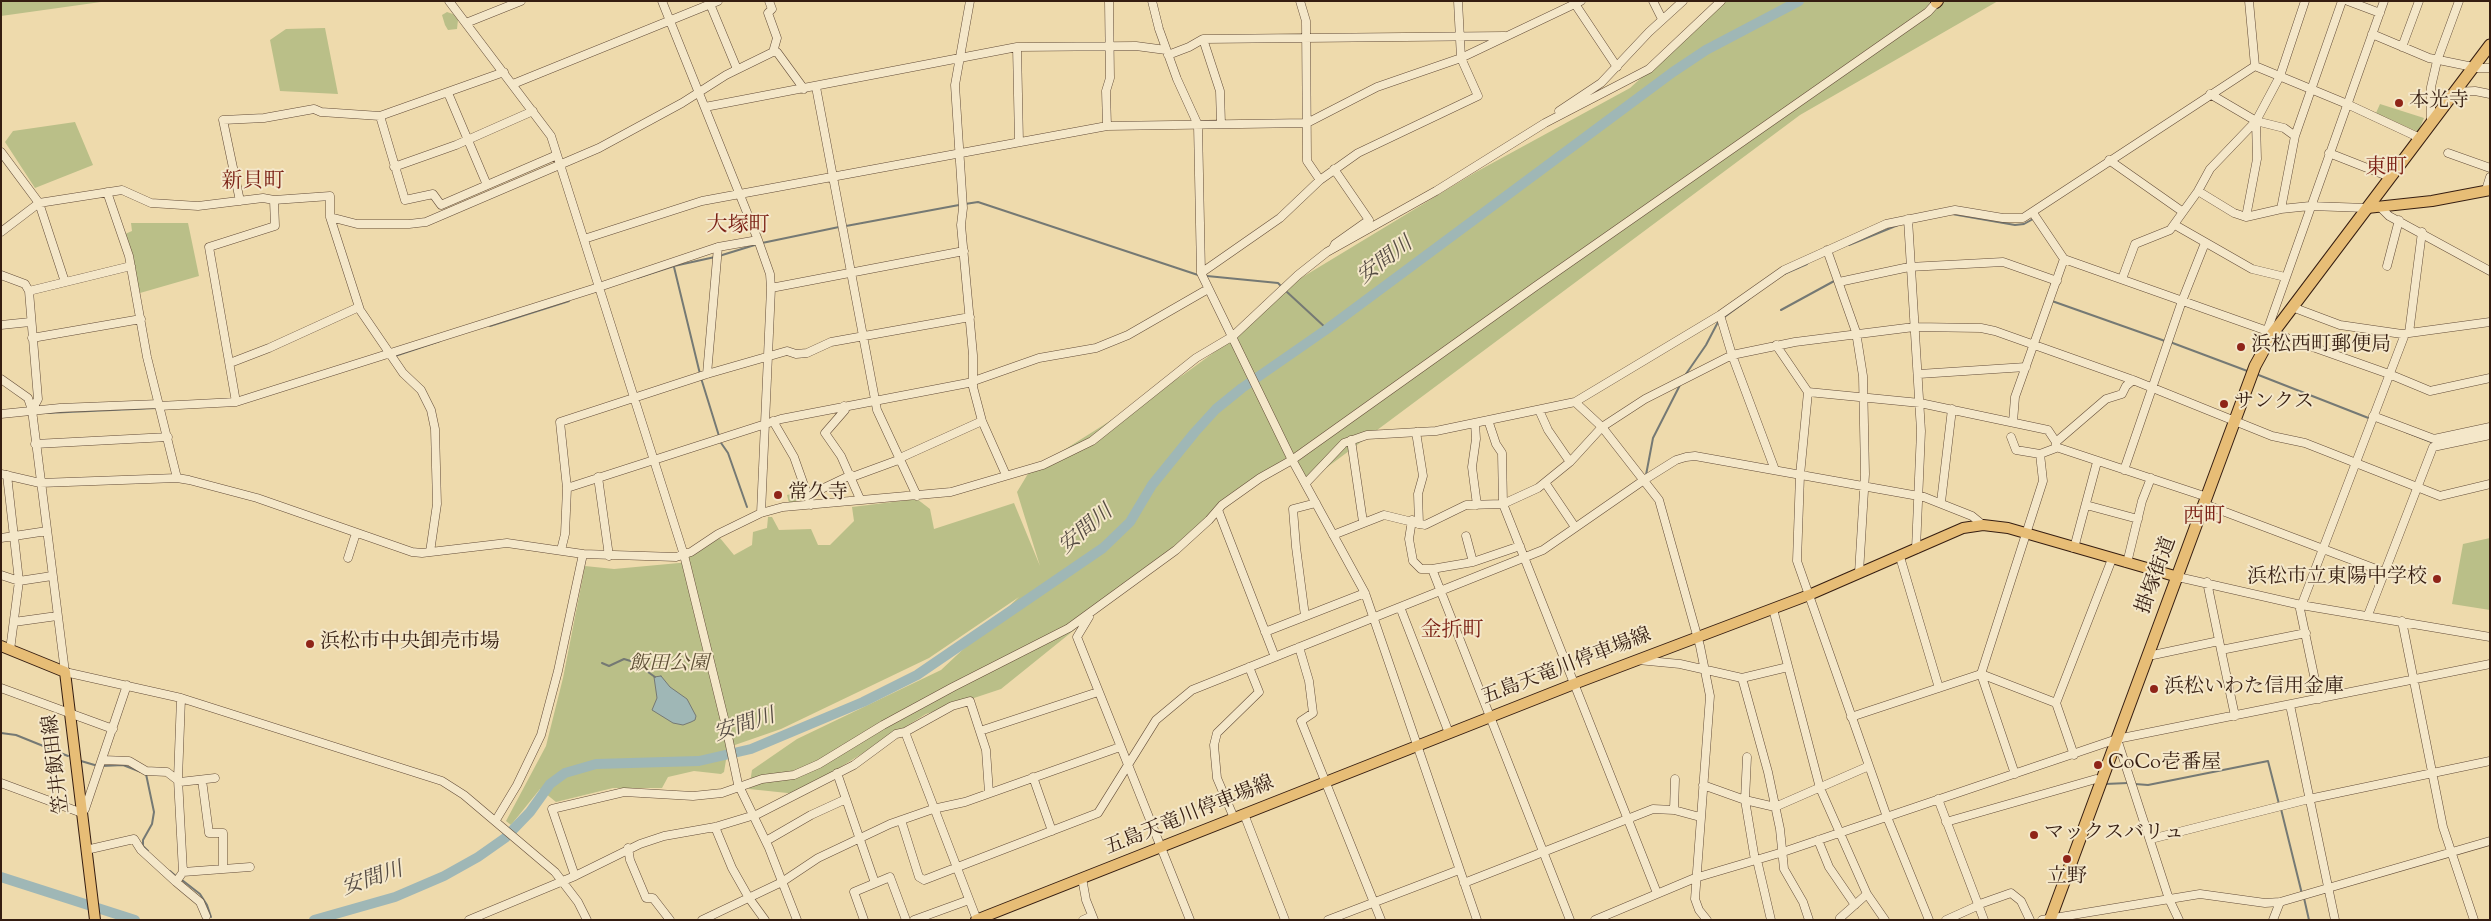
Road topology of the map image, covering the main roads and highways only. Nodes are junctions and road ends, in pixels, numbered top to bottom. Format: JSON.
{"nodes":[{"id":1,"x":2490,"y":45,"type":"edge"},
{"id":2,"x":2487,"y":192,"type":"edge"},
{"id":3,"x":2367,"y":208,"type":"junction"},
{"id":4,"x":2178,"y":576,"type":"junction"},
{"id":5,"x":6,"y":648,"type":"edge"},
{"id":6,"x":2051,"y":919,"type":"edge"},
{"id":7,"x":96,"y":920,"type":"edge"},
{"id":8,"x":976,"y":920,"type":"edge"}],
"edges":[{"from":1,"to":3,"type":"highway","name":"掛塚街道"},
{"from":2,"to":3,"type":"main road"},
{"from":3,"to":4,"type":"highway","name":"掛塚街道"},
{"from":4,"to":6,"type":"highway","name":"掛塚街道"},
{"from":4,"to":8,"type":"main road","name":"五島天竜川停車場線"},
{"from":5,"to":7,"type":"main road","name":"笠井飯田線"}]}
